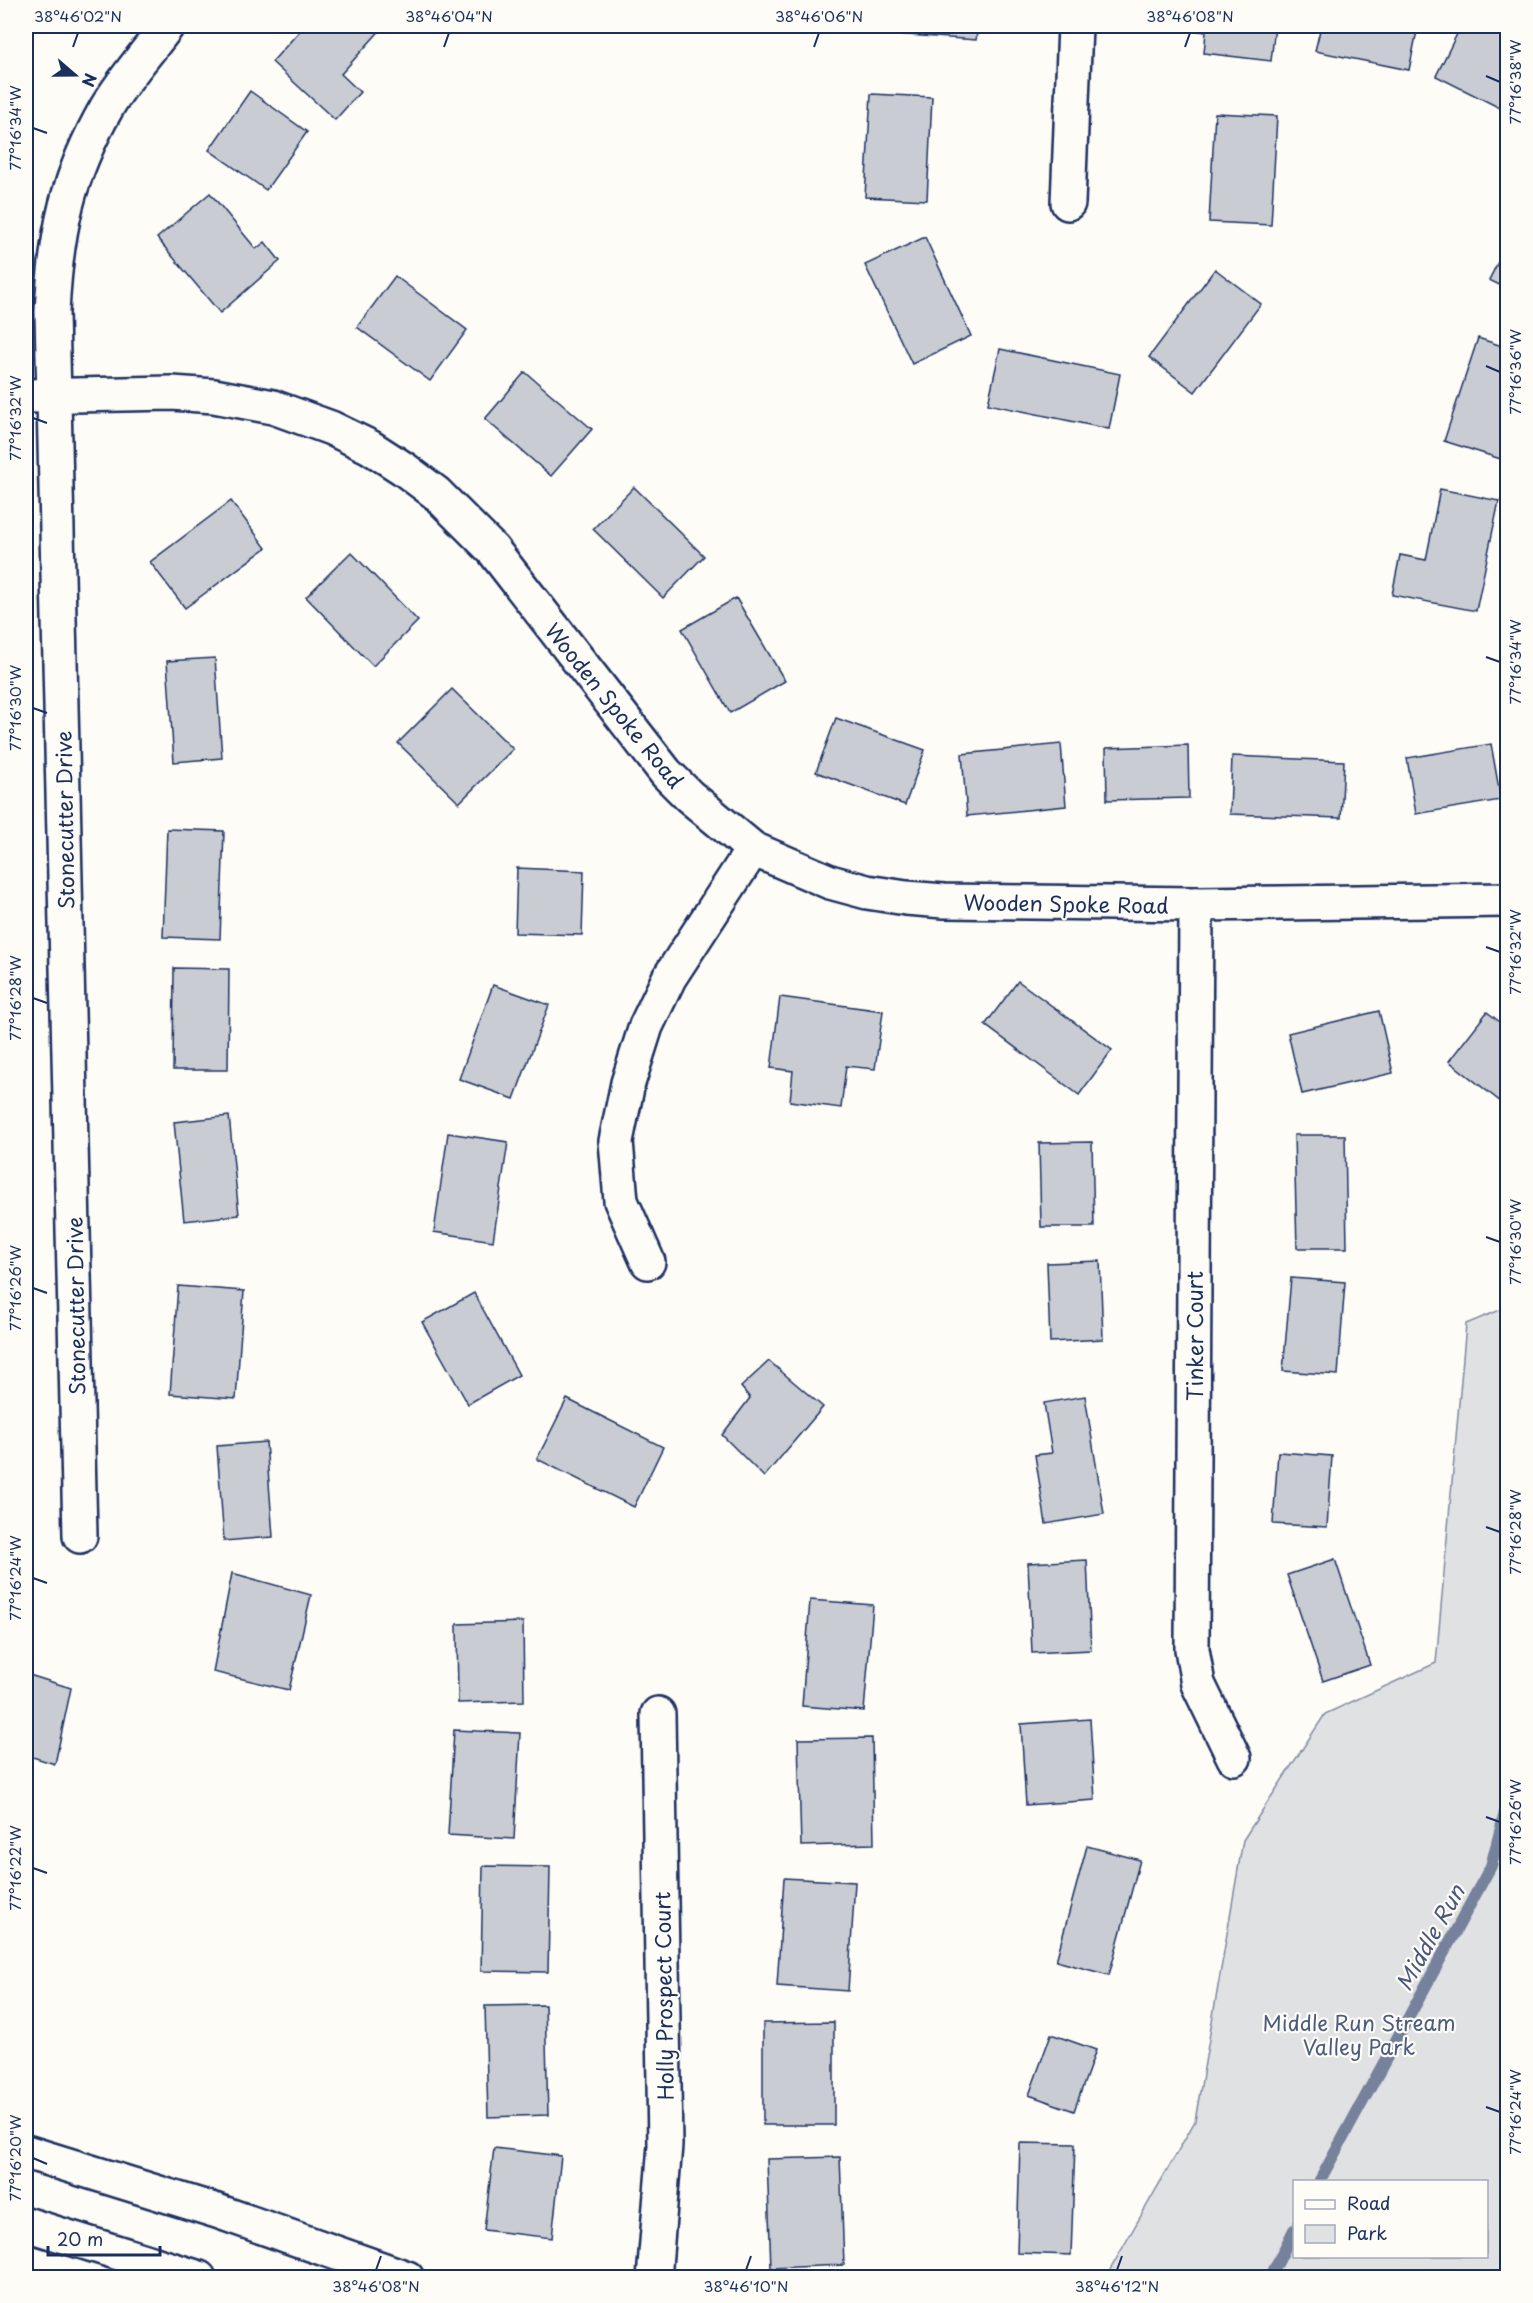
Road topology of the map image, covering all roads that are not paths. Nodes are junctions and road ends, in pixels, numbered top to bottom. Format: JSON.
{"nodes":[{"id":1,"x":167,"y":26,"type":"edge"},
{"id":2,"x":1075,"y":26,"type":"edge"},
{"id":3,"x":1068,"y":203,"type":"dead end"},
{"id":4,"x":40,"y":396,"type":"edge"},
{"id":5,"x":753,"y":849,"type":"junction"},
{"id":6,"x":1508,"y":900,"type":"edge"},
{"id":7,"x":1196,"y":904,"type":"junction"},
{"id":8,"x":648,"y":1262,"type":"dead end"},
{"id":9,"x":80,"y":1536,"type":"dead end"},
{"id":10,"x":657,"y":1714,"type":"dead end"},
{"id":11,"x":1234,"y":1758,"type":"dead end"},
{"id":12,"x":26,"y":2152,"type":"edge"},
{"id":13,"x":26,"y":2224,"type":"edge"},
{"id":14,"x":199,"y":2277,"type":"edge"},
{"id":15,"x":407,"y":2277,"type":"edge"},
{"id":16,"x":654,"y":2277,"type":"edge"}],
"edges":[{"from":1,"to":4,"type":"street","name":"Stonecutter Drive"},
{"from":2,"to":3,"type":"street"},
{"from":4,"to":5,"type":"street","name":"Wooden Spoke Road"},
{"from":4,"to":9,"type":"street","name":"Stonecutter Drive"},
{"from":5,"to":7,"type":"street","name":"Wooden Spoke Road"},
{"from":5,"to":8,"type":"street"},
{"from":6,"to":7,"type":"street","name":"Wooden Spoke Road"},
{"from":7,"to":11,"type":"street","name":"Tinker Court"},
{"from":10,"to":16,"type":"street","name":"Holly Prospect Court"},
{"from":12,"to":15,"type":"street"},
{"from":13,"to":14,"type":"street"}]}
